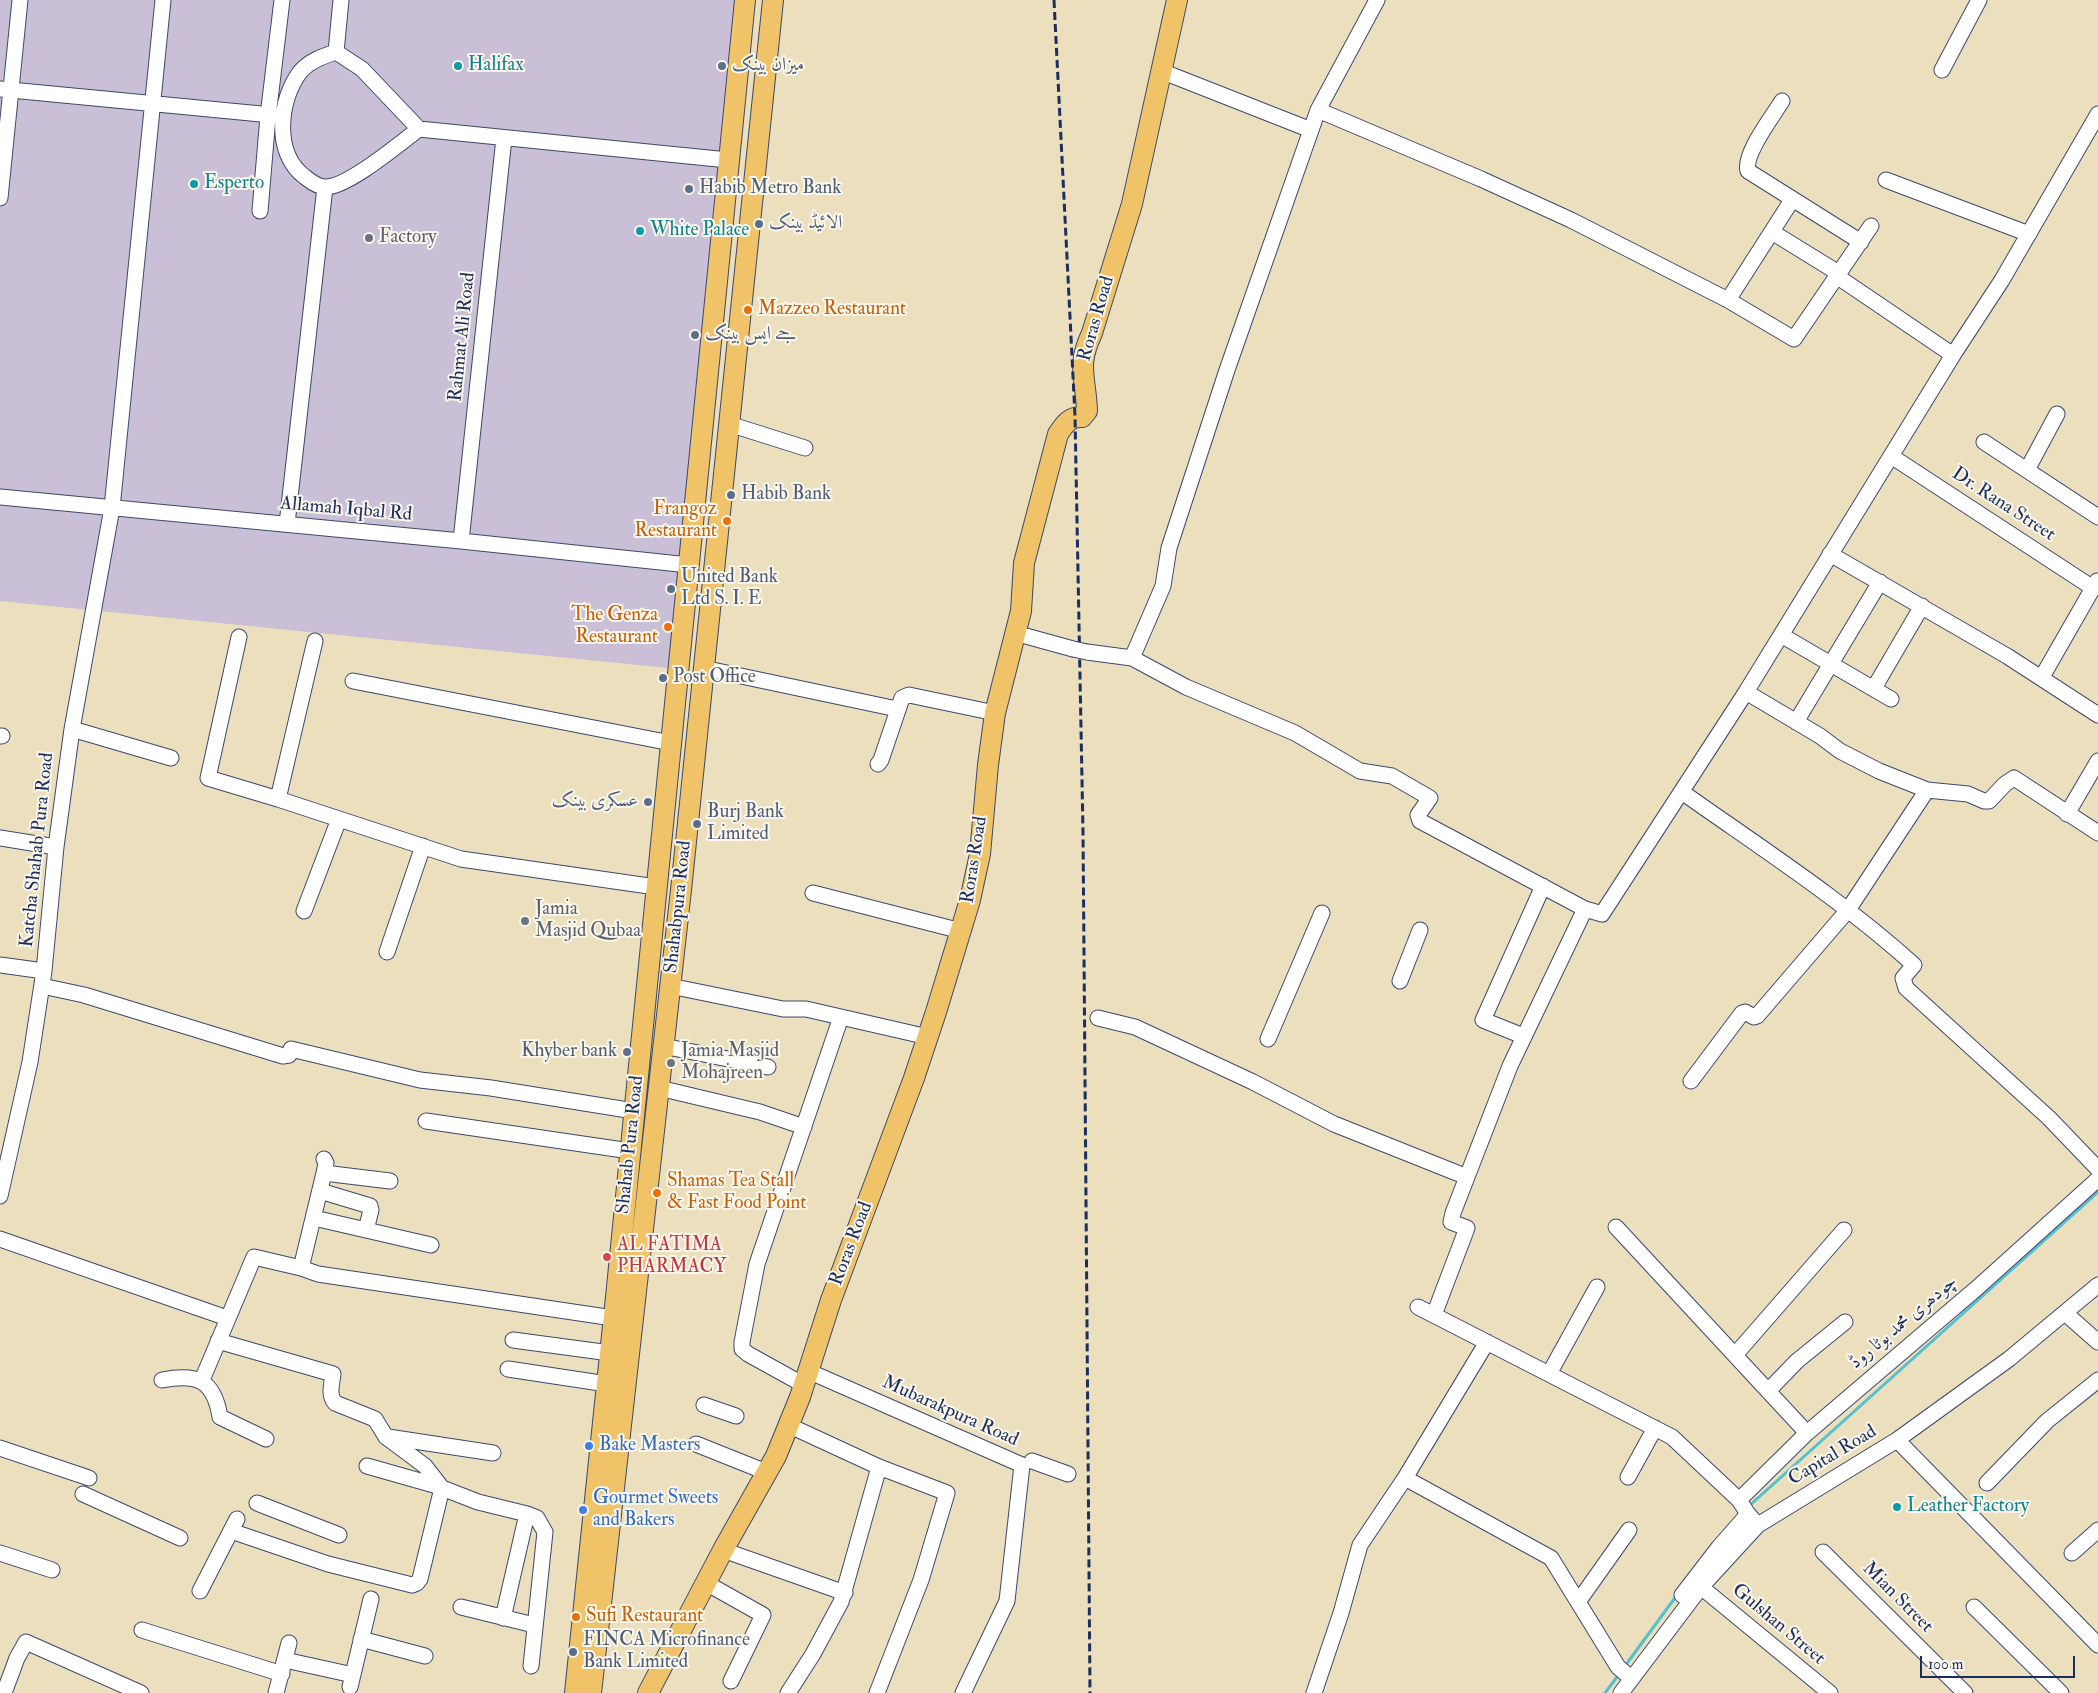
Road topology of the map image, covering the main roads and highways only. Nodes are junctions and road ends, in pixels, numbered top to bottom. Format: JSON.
{"nodes":[{"id":1,"x":745,"y":0,"type":"edge"},
{"id":2,"x":773,"y":0,"type":"edge"},
{"id":3,"x":1177,"y":0,"type":"edge"},
{"id":4,"x":728,"y":160,"type":"junction"},
{"id":5,"x":756,"y":163,"type":"junction"},
{"id":6,"x":689,"y":565,"type":"junction"},
{"id":7,"x":714,"y":568,"type":"junction"},
{"id":8,"x":625,"y":1296,"type":"junction"},
{"id":9,"x":619,"y":1328,"type":"junction"},
{"id":10,"x":654,"y":1691,"type":"edge"},
{"id":11,"x":575,"y":1693,"type":"edge"},
{"id":12,"x":591,"y":1693,"type":"edge"}],
"edges":[{"from":1,"to":4,"type":"main road","name":"Shahab Pura Road"},
{"from":2,"to":5,"type":"main road","name":"Shahabpura Road"},
{"from":3,"to":10,"type":"main road","name":"Roras Road"},
{"from":4,"to":5,"type":"main road"},
{"from":4,"to":6,"type":"main road","name":"Shahab Pura Road"},
{"from":5,"to":7,"type":"main road","name":"Shahabpura Road"},
{"from":6,"to":7,"type":"main road"},
{"from":6,"to":8,"type":"main road","name":"Shahab Pura Road"},
{"from":7,"to":8,"type":"main road","name":"Shahabpura Road"},
{"from":8,"to":9,"type":"main road","name":"Shahab Pura Road"},
{"from":9,"to":11,"type":"main road","name":"Shahab Pura Road"},
{"from":9,"to":12,"type":"main road"}]}
